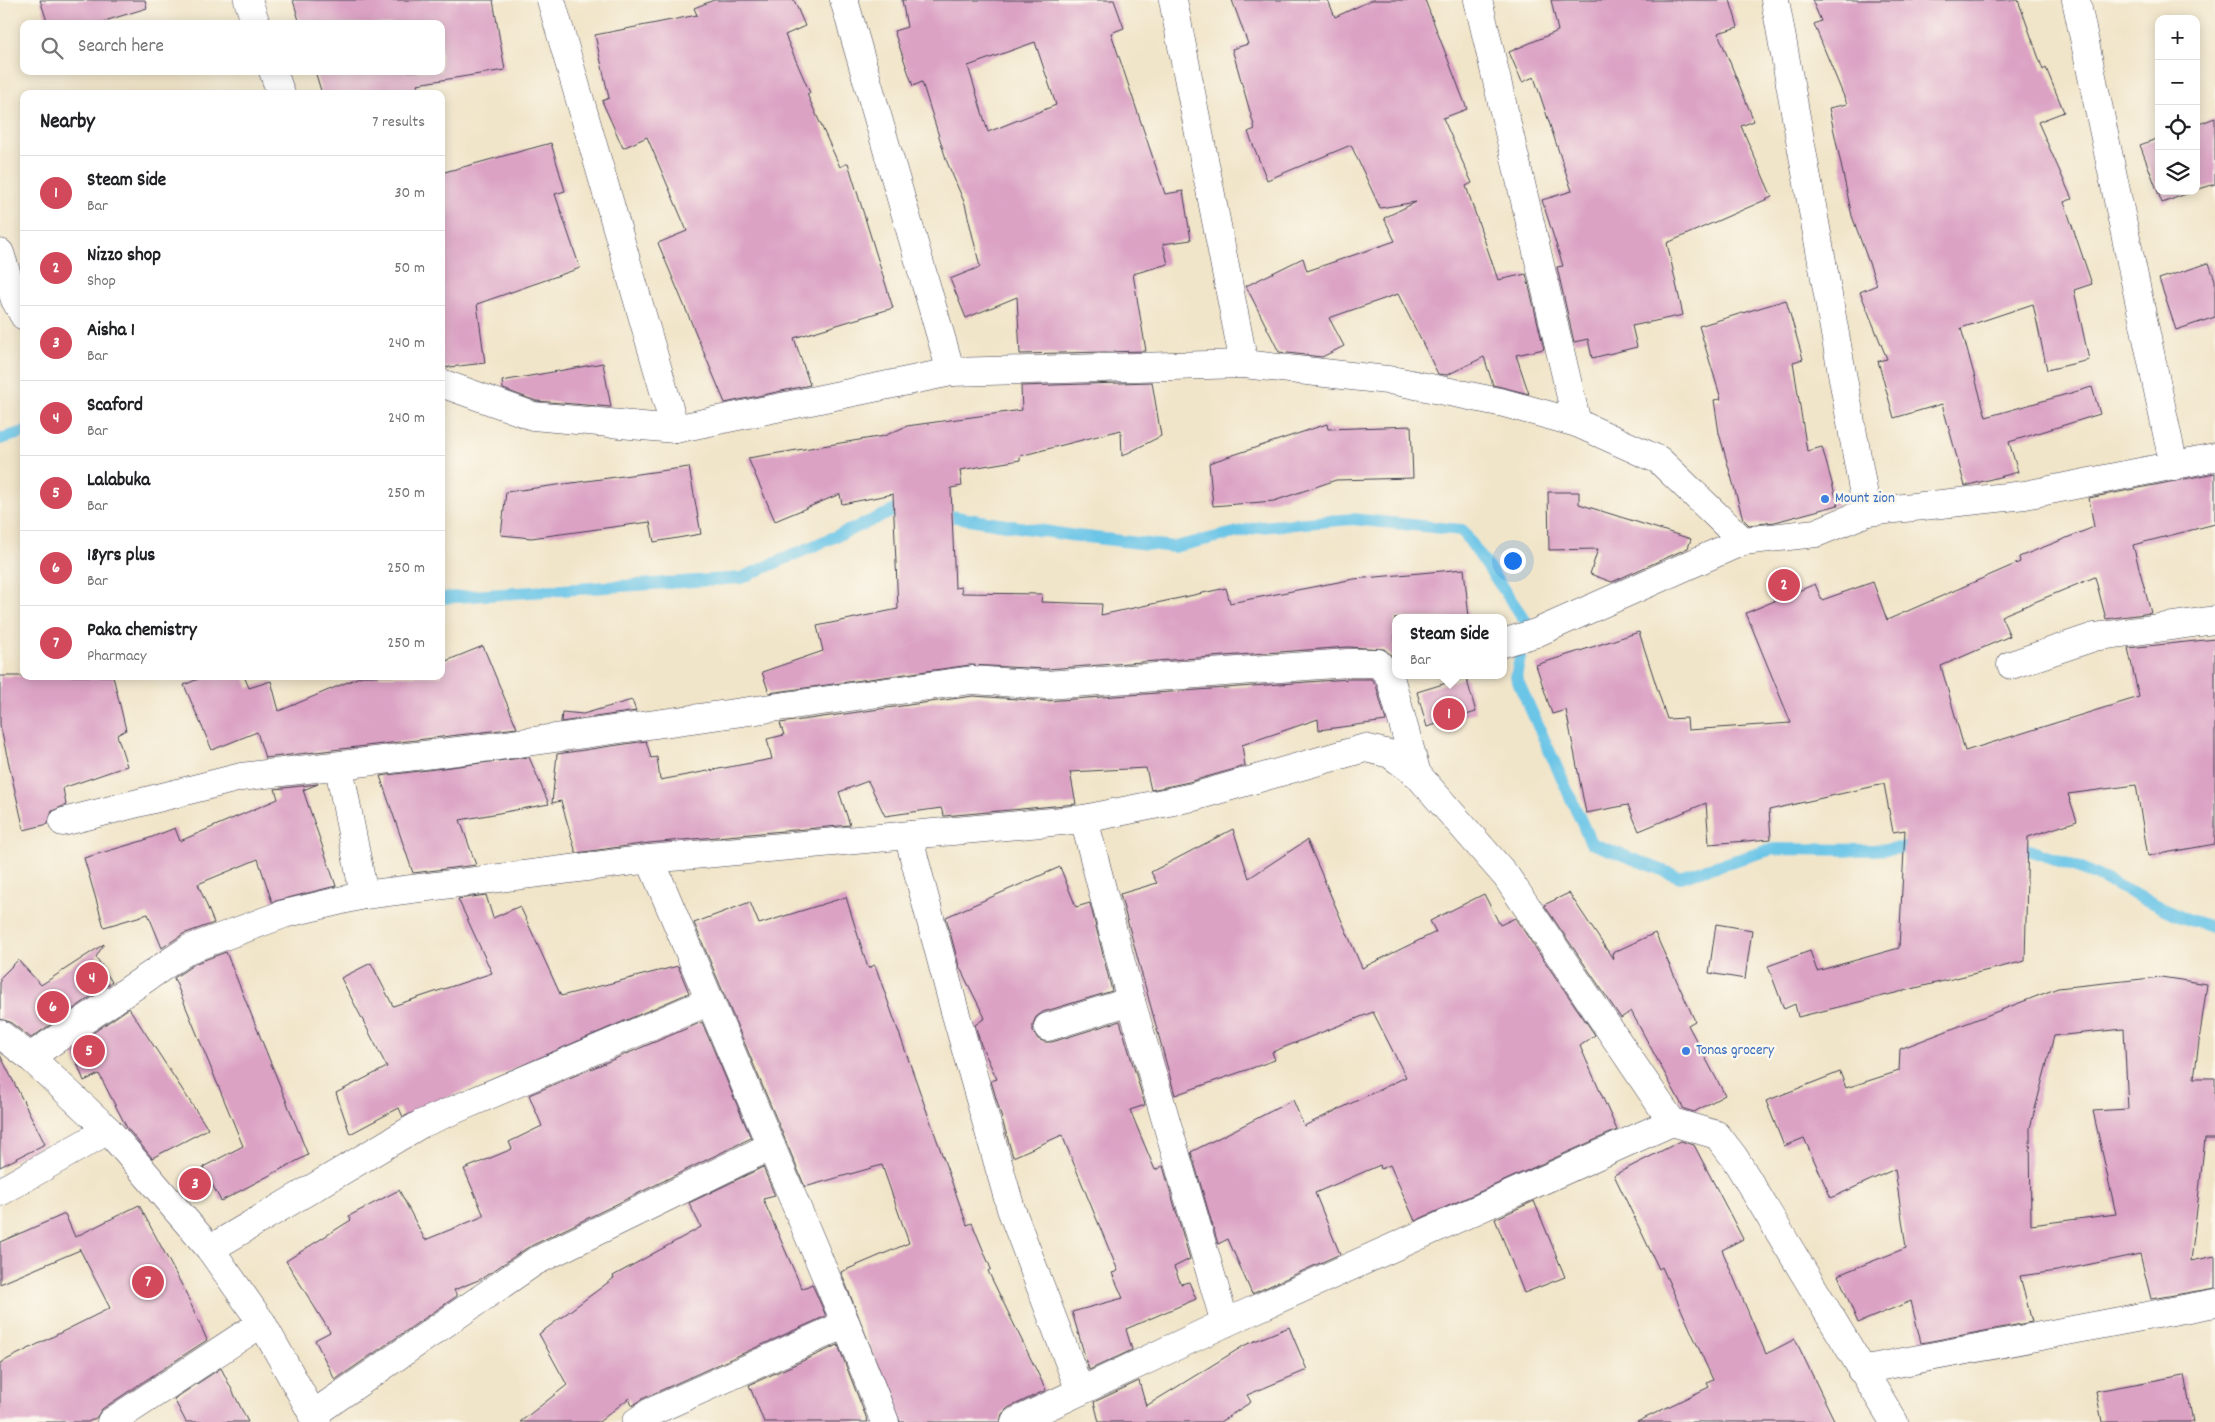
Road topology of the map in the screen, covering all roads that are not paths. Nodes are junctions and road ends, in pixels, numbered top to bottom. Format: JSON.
{"nodes":[{"id":1,"x":248,"y":0,"type":"edge"},
{"id":2,"x":551,"y":0,"type":"edge"},
{"id":3,"x":844,"y":0,"type":"edge"},
{"id":4,"x":1173,"y":0,"type":"edge"},
{"id":5,"x":1478,"y":0,"type":"edge"},
{"id":6,"x":1775,"y":0,"type":"edge"},
{"id":7,"x":2076,"y":0,"type":"edge"},
{"id":8,"x":255,"y":20,"type":"edge"},
{"id":9,"x":274,"y":75,"type":"edge"},
{"id":10,"x":279,"y":90,"type":"edge"},
{"id":11,"x":0,"y":253,"type":"edge"},
{"id":12,"x":20,"y":310,"type":"edge"},
{"id":13,"x":1244,"y":364,"type":"junction"},
{"id":14,"x":951,"y":372,"type":"junction"},
{"id":15,"x":445,"y":384,"type":"edge"},
{"id":16,"x":1577,"y":423,"type":"junction"},
{"id":17,"x":675,"y":429,"type":"junction"},
{"id":18,"x":2215,"y":457,"type":"edge"},
{"id":19,"x":2174,"y":467,"type":"junction"},
{"id":20,"x":1867,"y":512,"type":"junction"},
{"id":21,"x":1743,"y":541,"type":"junction"},
{"id":22,"x":2215,"y":620,"type":"edge"},
{"id":23,"x":1507,"y":642,"type":"edge"},
{"id":24,"x":2011,"y":666,"type":"dead end"},
{"id":25,"x":1392,"y":675,"type":"edge"},
{"id":26,"x":1394,"y":679,"type":"edge"},
{"id":27,"x":339,"y":767,"type":"junction"},
{"id":28,"x":1417,"y":774,"type":"junction"},
{"id":29,"x":1084,"y":819,"type":"junction"},
{"id":30,"x":63,"y":822,"type":"dead end"},
{"id":31,"x":908,"y":834,"type":"junction"},
{"id":32,"x":650,"y":859,"type":"junction"},
{"id":33,"x":364,"y":895,"type":"junction"},
{"id":34,"x":710,"y":1001,"type":"junction"},
{"id":35,"x":1131,"y":1001,"type":"junction"},
{"id":36,"x":1048,"y":1027,"type":"dead end"},
{"id":37,"x":0,"y":1034,"type":"edge"},
{"id":38,"x":30,"y":1057,"type":"junction"},
{"id":39,"x":1672,"y":1122,"type":"junction"},
{"id":40,"x":108,"y":1130,"type":"junction"},
{"id":41,"x":771,"y":1146,"type":"junction"},
{"id":42,"x":0,"y":1192,"type":"edge"},
{"id":43,"x":210,"y":1249,"type":"junction"},
{"id":44,"x":2215,"y":1303,"type":"edge"},
{"id":45,"x":262,"y":1323,"type":"junction"},
{"id":46,"x":1225,"y":1323,"type":"junction"},
{"id":47,"x":846,"y":1324,"type":"junction"},
{"id":48,"x":1861,"y":1370,"type":"junction"},
{"id":49,"x":1080,"y":1391,"type":"junction"},
{"id":50,"x":314,"y":1419,"type":"edge"},
{"id":51,"x":111,"y":1422,"type":"edge"},
{"id":52,"x":636,"y":1422,"type":"edge"},
{"id":53,"x":885,"y":1422,"type":"edge"},
{"id":54,"x":1016,"y":1422,"type":"edge"},
{"id":55,"x":1894,"y":1422,"type":"edge"}],
"edges":[{"from":1,"to":8,"type":"street"},
{"from":2,"to":17,"type":"street"},
{"from":3,"to":14,"type":"street"},
{"from":4,"to":13,"type":"street"},
{"from":5,"to":16,"type":"street"},
{"from":6,"to":20,"type":"street"},
{"from":7,"to":19,"type":"street"},
{"from":9,"to":10,"type":"street"},
{"from":11,"to":12,"type":"street"},
{"from":13,"to":14,"type":"street"},
{"from":13,"to":16,"type":"street"},
{"from":14,"to":17,"type":"street"},
{"from":15,"to":17,"type":"street"},
{"from":16,"to":21,"type":"street"},
{"from":18,"to":19,"type":"street"},
{"from":19,"to":20,"type":"street"},
{"from":20,"to":21,"type":"street"},
{"from":21,"to":23,"type":"street"},
{"from":22,"to":24,"type":"street"},
{"from":25,"to":27,"type":"street"},
{"from":26,"to":28,"type":"street"},
{"from":27,"to":30,"type":"street"},
{"from":27,"to":33,"type":"street"},
{"from":28,"to":29,"type":"street"},
{"from":28,"to":39,"type":"street"},
{"from":29,"to":31,"type":"street"},
{"from":29,"to":35,"type":"street"},
{"from":31,"to":32,"type":"street"},
{"from":31,"to":49,"type":"street"},
{"from":32,"to":33,"type":"street"},
{"from":32,"to":34,"type":"street"},
{"from":33,"to":38,"type":"street"},
{"from":34,"to":41,"type":"street"},
{"from":34,"to":43,"type":"street"},
{"from":35,"to":36,"type":"street"},
{"from":35,"to":46,"type":"street"},
{"from":37,"to":38,"type":"street"},
{"from":38,"to":40,"type":"street"},
{"from":39,"to":46,"type":"street"},
{"from":39,"to":48,"type":"street"},
{"from":40,"to":42,"type":"street"},
{"from":40,"to":43,"type":"street"},
{"from":41,"to":47,"type":"street"},
{"from":41,"to":50,"type":"street"},
{"from":43,"to":45,"type":"street"},
{"from":44,"to":48,"type":"street"},
{"from":45,"to":50,"type":"street"},
{"from":45,"to":51,"type":"street"},
{"from":46,"to":49,"type":"street"},
{"from":47,"to":52,"type":"street"},
{"from":47,"to":53,"type":"street"},
{"from":48,"to":55,"type":"street"},
{"from":49,"to":54,"type":"street"}]}
